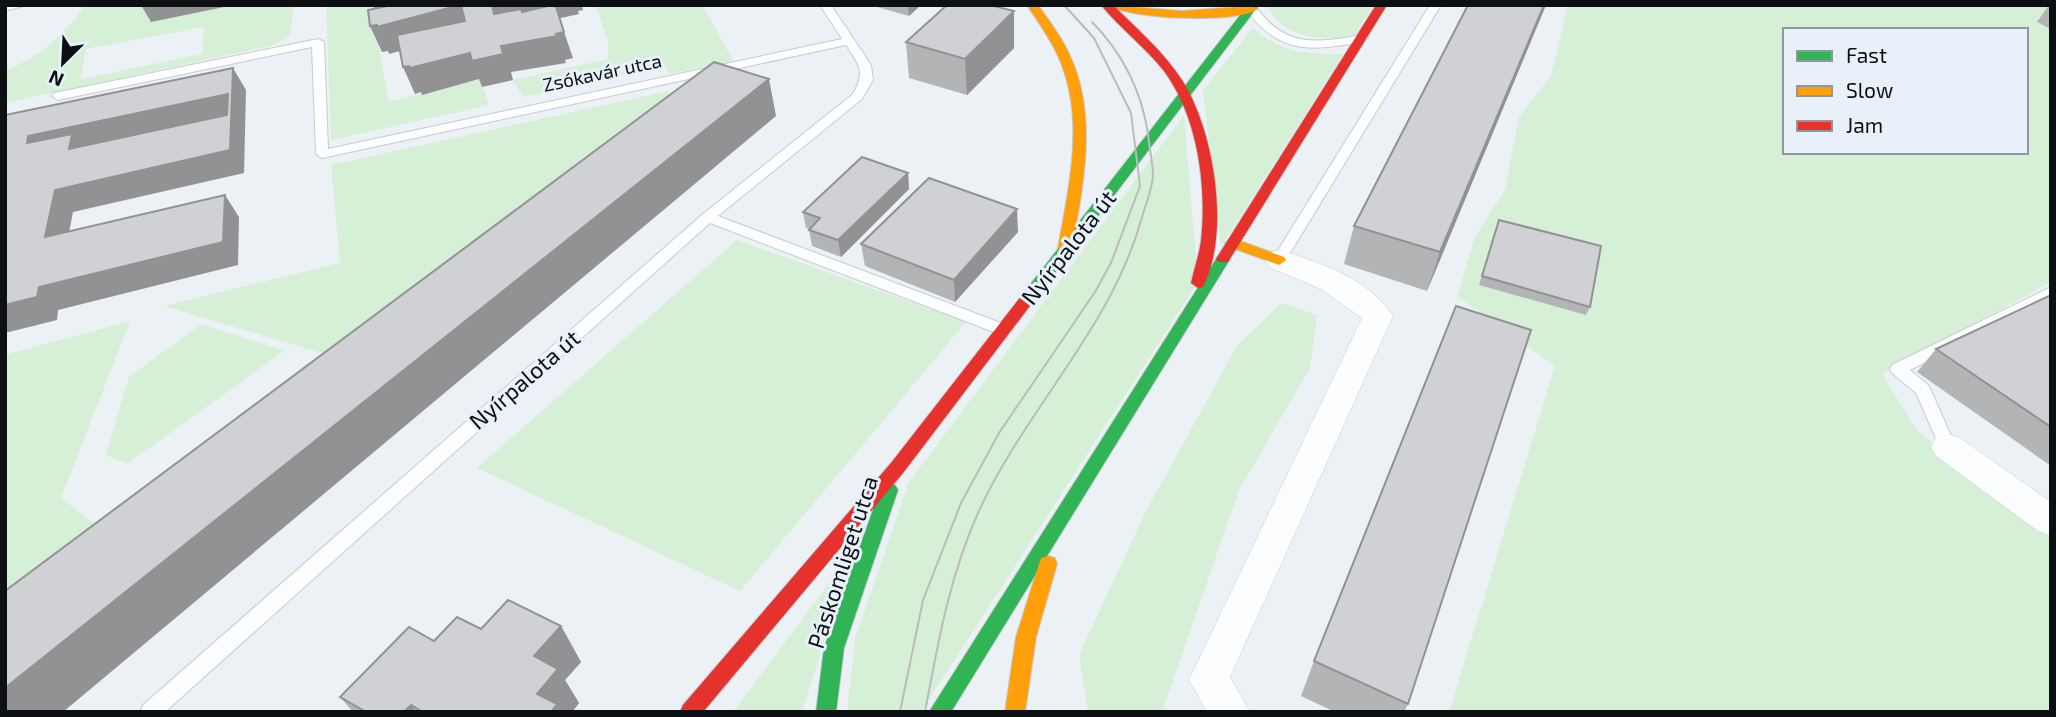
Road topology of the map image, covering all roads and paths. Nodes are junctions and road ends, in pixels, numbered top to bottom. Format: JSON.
{"nodes":[{"id":1,"x":22,"y":5,"type":"edge"},
{"id":2,"x":825,"y":5,"type":"edge"},
{"id":3,"x":1032,"y":5,"type":"edge"},
{"id":4,"x":1106,"y":5,"type":"edge"},
{"id":5,"x":1113,"y":5,"type":"edge"},
{"id":6,"x":1382,"y":5,"type":"edge"},
{"id":7,"x":1436,"y":5,"type":"edge"},
{"id":8,"x":1253,"y":7,"type":"edge"},
{"id":9,"x":5,"y":9,"type":"edge"},
{"id":10,"x":1362,"y":38,"type":"junction"},
{"id":11,"x":849,"y":41,"type":"junction"},
{"id":12,"x":1184,"y":94,"type":"junction"},
{"id":13,"x":58,"y":96,"type":"dead end"},
{"id":14,"x":708,"y":217,"type":"junction"},
{"id":15,"x":1232,"y":243,"type":"junction"},
{"id":16,"x":1064,"y":253,"type":"junction"},
{"id":17,"x":1279,"y":260,"type":"junction"},
{"id":18,"x":2051,"y":292,"type":"edge"},
{"id":19,"x":1194,"y":302,"type":"junction"},
{"id":20,"x":1004,"y":330,"type":"junction"},
{"id":21,"x":1948,"y":447,"type":"joint"},
{"id":22,"x":897,"y":468,"type":"junction"},
{"id":23,"x":1068,"y":510,"type":"junction"},
{"id":24,"x":2051,"y":521,"type":"edge"},
{"id":25,"x":1219,"y":696,"type":"edge"},
{"id":26,"x":150,"y":712,"type":"edge"},
{"id":27,"x":690,"y":712,"type":"edge"},
{"id":28,"x":826,"y":712,"type":"edge"},
{"id":29,"x":939,"y":712,"type":"edge"},
{"id":30,"x":1014,"y":712,"type":"edge"}],
"edges":[{"from":1,"to":9,"type":"lane"},
{"from":2,"to":11,"type":"lane"},
{"from":3,"to":16,"type":"main road"},
{"from":4,"to":12,"type":"main road"},
{"from":5,"to":8,"type":"main road"},
{"from":6,"to":10,"type":"main road"},
{"from":7,"to":17,"type":"lane"},
{"from":8,"to":10,"type":"lane"},
{"from":8,"to":12,"type":"main road","name":"Nyírpalota út"},
{"from":10,"to":15,"type":"main road"},
{"from":11,"to":13,"type":"lane","name":"Zsókavár utca"},
{"from":11,"to":14,"type":"lane","name":"Nyírpalota út"},
{"from":12,"to":16,"type":"main road","name":"Nyírpalota út"},
{"from":12,"to":19,"type":"main road"},
{"from":14,"to":20,"type":"lane"},
{"from":14,"to":26,"type":"lane","name":"Nyírpalota út"},
{"from":15,"to":17,"type":"main road"},
{"from":15,"to":19,"type":"main road"},
{"from":16,"to":20,"type":"main road","name":"Nyírpalota út"},
{"from":17,"to":25,"type":"street"},
{"from":18,"to":21,"type":"lane"},
{"from":19,"to":23,"type":"main road"},
{"from":20,"to":22,"type":"main road","name":"Nyírpalota út"},
{"from":21,"to":24,"type":"street"},
{"from":22,"to":27,"type":"main road","name":"Nyírpalota út"},
{"from":22,"to":28,"type":"main road","name":"Páskomliget utca"},
{"from":23,"to":29,"type":"main road"},
{"from":23,"to":30,"type":"main road"}]}
